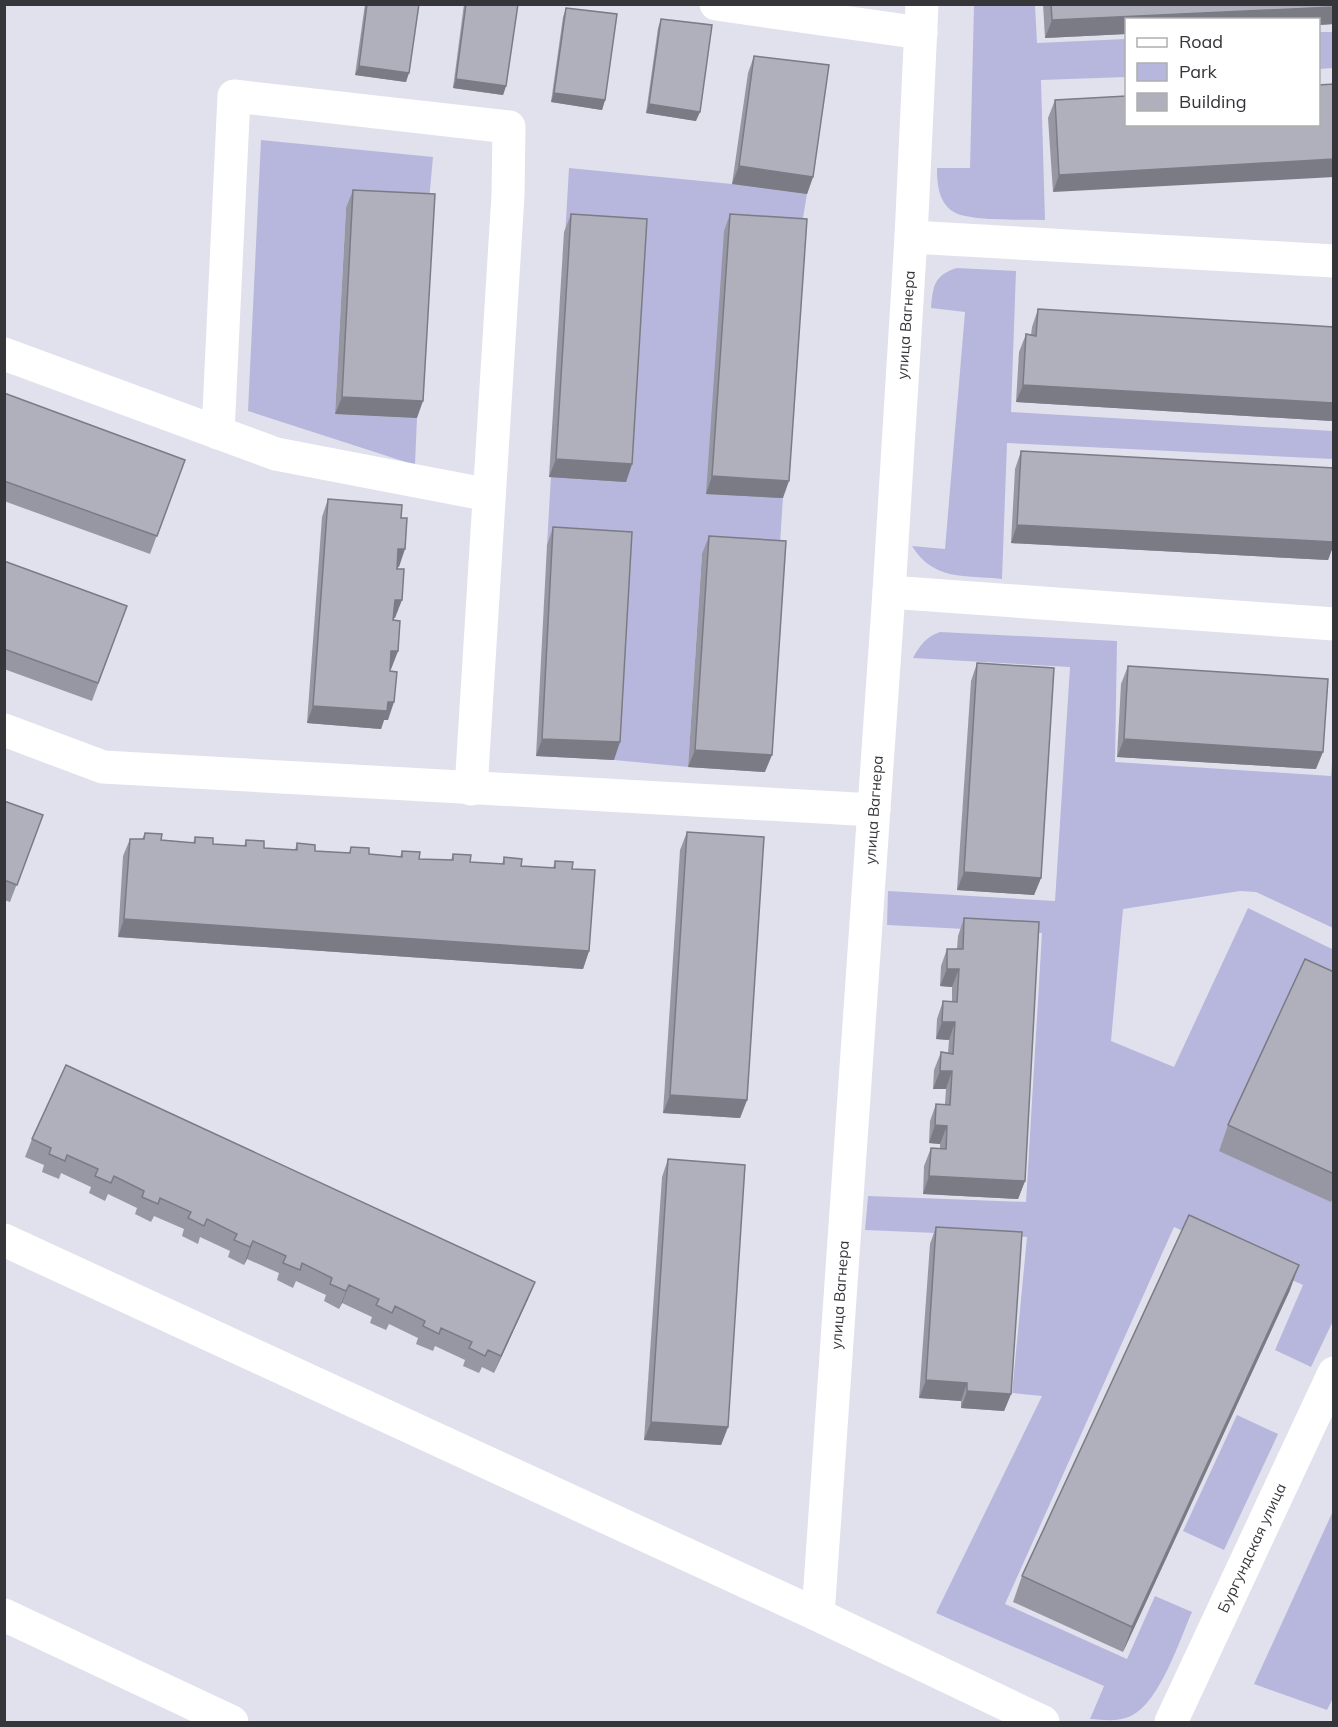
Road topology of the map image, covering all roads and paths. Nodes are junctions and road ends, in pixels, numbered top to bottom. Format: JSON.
{"nodes":[{"id":1,"x":716,"y":4,"type":"edge"},
{"id":2,"x":922,"y":19,"type":"edge"},
{"id":3,"x":911,"y":237,"type":"junction"},
{"id":4,"x":1334,"y":261,"type":"edge"},
{"id":5,"x":4,"y":354,"type":"edge"},
{"id":6,"x":218,"y":433,"type":"junction"},
{"id":7,"x":489,"y":495,"type":"junction"},
{"id":8,"x":889,"y":592,"type":"junction"},
{"id":9,"x":1334,"y":624,"type":"edge"},
{"id":10,"x":4,"y":730,"type":"edge"},
{"id":11,"x":471,"y":789,"type":"junction"},
{"id":12,"x":874,"y":810,"type":"junction"},
{"id":13,"x":4,"y":1240,"type":"edge"},
{"id":14,"x":1334,"y":1372,"type":"edge"},
{"id":15,"x":4,"y":1615,"type":"edge"},
{"id":16,"x":818,"y":1615,"type":"junction"},
{"id":17,"x":232,"y":1722,"type":"edge"},
{"id":18,"x":1043,"y":1722,"type":"edge"},
{"id":19,"x":1171,"y":1722,"type":"edge"}],
"edges":[{"from":1,"to":2,"type":"street"},
{"from":2,"to":3,"type":"street","name":"улица Вагнера"},
{"from":3,"to":4,"type":"street"},
{"from":3,"to":8,"type":"street","name":"улица Вагнера"},
{"from":5,"to":6,"type":"street"},
{"from":6,"to":7,"type":"street"},
{"from":6,"to":7,"type":"street"},
{"from":7,"to":11,"type":"street"},
{"from":8,"to":9,"type":"street"},
{"from":8,"to":12,"type":"street","name":"улица Вагнера"},
{"from":10,"to":11,"type":"street"},
{"from":11,"to":12,"type":"street"},
{"from":12,"to":16,"type":"street","name":"улица Вагнера"},
{"from":13,"to":16,"type":"street"},
{"from":14,"to":19,"type":"street","name":"Бургундская улица"},
{"from":15,"to":17,"type":"street"},
{"from":16,"to":18,"type":"street"}]}
